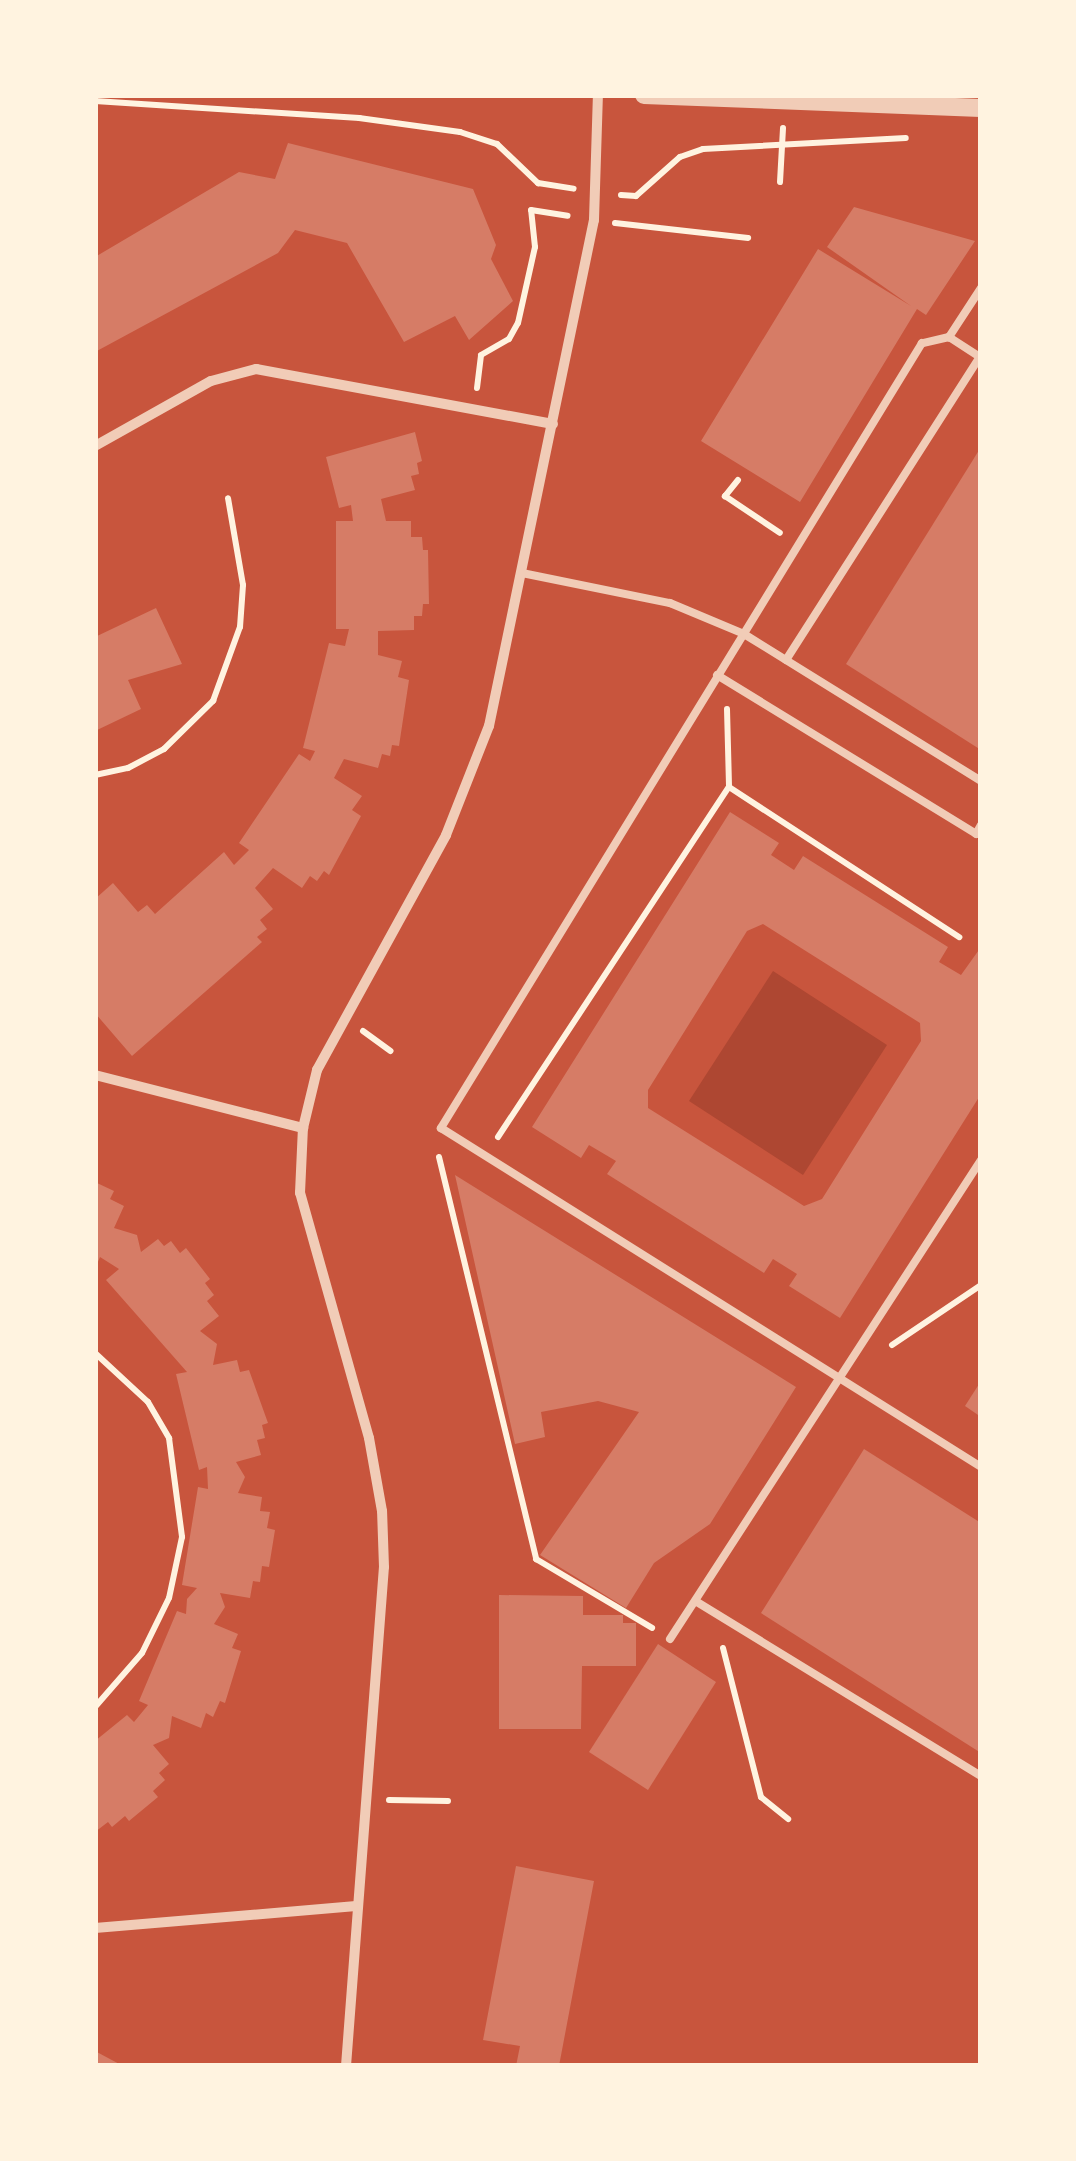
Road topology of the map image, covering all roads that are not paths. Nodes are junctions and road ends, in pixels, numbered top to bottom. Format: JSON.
{"nodes":[{"id":1,"x":598,"y":95,"type":"edge"},
{"id":2,"x":644,"y":95,"type":"edge"},
{"id":3,"x":981,"y":108,"type":"edge"},
{"id":4,"x":981,"y":288,"type":"edge"},
{"id":5,"x":949,"y":337,"type":"junction"},
{"id":6,"x":981,"y":357,"type":"edge"},
{"id":7,"x":553,"y":424,"type":"junction"},
{"id":8,"x":95,"y":446,"type":"edge"},
{"id":9,"x":522,"y":573,"type":"junction"},
{"id":10,"x":744,"y":634,"type":"junction"},
{"id":11,"x":786,"y":660,"type":"junction"},
{"id":12,"x":717,"y":675,"type":"junction"},
{"id":13,"x":981,"y":781,"type":"edge"},
{"id":14,"x":981,"y":826,"type":"edge"},
{"id":15,"x":95,"y":1075,"type":"edge"},
{"id":16,"x":302,"y":1128,"type":"junction"},
{"id":17,"x":981,"y":1160,"type":"edge"},
{"id":18,"x":842,"y":1380,"type":"junction"},
{"id":19,"x":981,"y":1468,"type":"edge"},
{"id":20,"x":696,"y":1602,"type":"junction"},
{"id":21,"x":670,"y":1639,"type":"road end"},
{"id":22,"x":981,"y":1776,"type":"edge"},
{"id":23,"x":356,"y":1906,"type":"junction"},
{"id":24,"x":95,"y":1928,"type":"edge"},
{"id":25,"x":346,"y":2066,"type":"edge"}],
"edges":[{"from":1,"to":7,"type":"street"},
{"from":2,"to":3,"type":"street"},
{"from":4,"to":5,"type":"lane"},
{"from":5,"to":6,"type":"lane"},
{"from":5,"to":10,"type":"lane"},
{"from":6,"to":11,"type":"lane"},
{"from":7,"to":8,"type":"street"},
{"from":7,"to":9,"type":"street"},
{"from":9,"to":10,"type":"lane"},
{"from":9,"to":16,"type":"street"},
{"from":10,"to":11,"type":"lane"},
{"from":10,"to":12,"type":"lane"},
{"from":11,"to":13,"type":"lane"},
{"from":12,"to":14,"type":"lane"},
{"from":12,"to":18,"type":"lane"},
{"from":15,"to":16,"type":"street"},
{"from":16,"to":23,"type":"street"},
{"from":17,"to":18,"type":"lane"},
{"from":18,"to":19,"type":"lane"},
{"from":18,"to":20,"type":"lane"},
{"from":20,"to":21,"type":"lane"},
{"from":20,"to":22,"type":"lane"},
{"from":23,"to":24,"type":"street"},
{"from":23,"to":25,"type":"street"}]}
